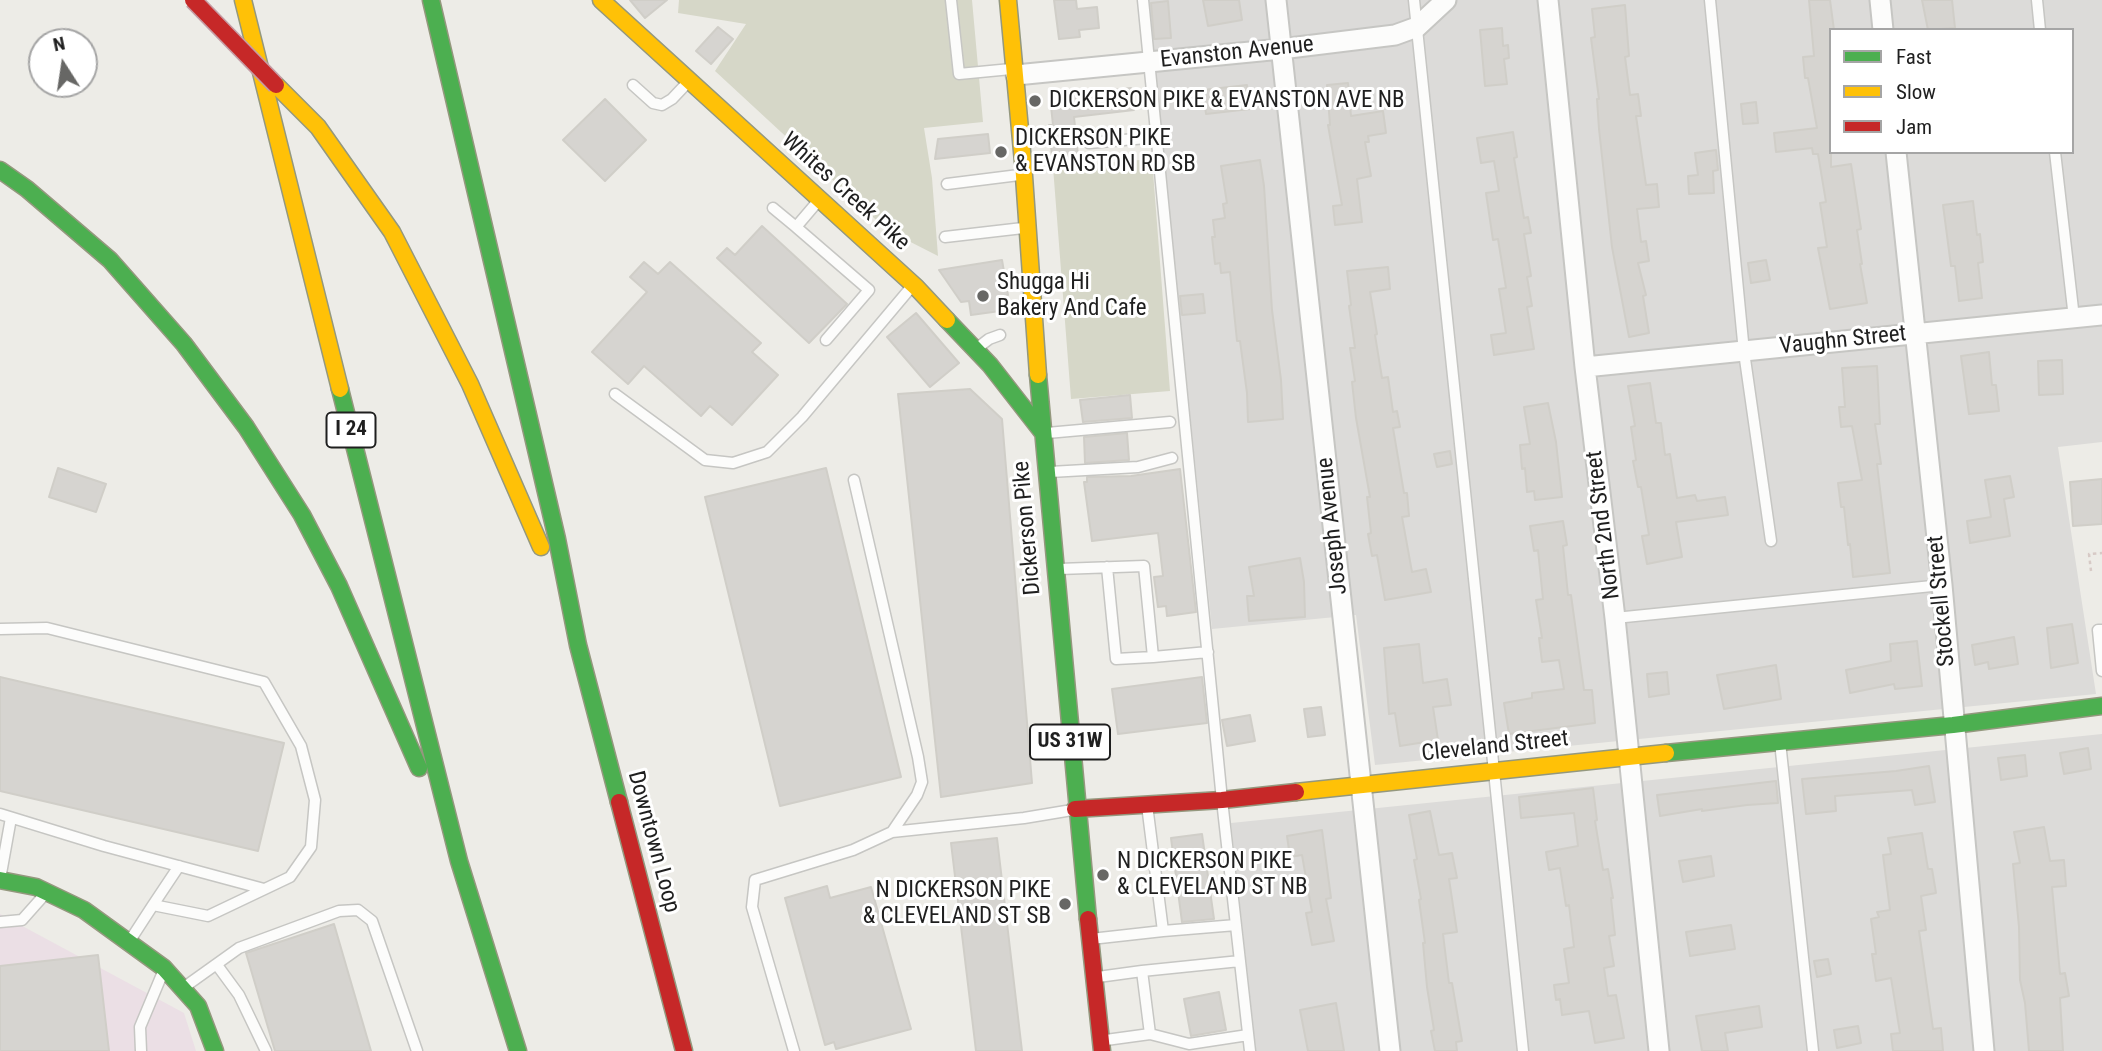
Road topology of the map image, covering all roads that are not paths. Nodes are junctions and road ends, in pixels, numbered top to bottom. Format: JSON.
{"nodes":[{"id":1,"x":193,"y":0,"type":"edge"},
{"id":2,"x":243,"y":0,"type":"edge"},
{"id":3,"x":431,"y":0,"type":"edge"},
{"id":4,"x":601,"y":0,"type":"edge"},
{"id":5,"x":951,"y":0,"type":"edge"},
{"id":6,"x":1008,"y":0,"type":"edge"},
{"id":7,"x":1143,"y":0,"type":"edge"},
{"id":8,"x":1276,"y":0,"type":"edge"},
{"id":9,"x":1414,"y":0,"type":"edge"},
{"id":10,"x":1446,"y":0,"type":"edge"},
{"id":11,"x":1548,"y":0,"type":"edge"},
{"id":12,"x":1710,"y":0,"type":"edge"},
{"id":13,"x":1880,"y":0,"type":"edge"},
{"id":14,"x":2037,"y":0,"type":"edge"},
{"id":15,"x":1417,"y":27,"type":"junction"},
{"id":16,"x":1883,"y":28,"type":"edge"},
{"id":17,"x":2040,"y":28,"type":"edge"},
{"id":18,"x":1281,"y":49,"type":"junction"},
{"id":19,"x":1150,"y":62,"type":"junction"},
{"id":20,"x":1016,"y":71,"type":"junction"},
{"id":21,"x":690,"y":81,"type":"junction"},
{"id":22,"x":633,"y":85,"type":"dead end"},
{"id":23,"x":1158,"y":137,"type":"junction"},
{"id":24,"x":1089,"y":143,"type":"dead end"},
{"id":25,"x":1896,"y":154,"type":"edge"},
{"id":26,"x":2055,"y":154,"type":"edge"},
{"id":27,"x":0,"y":170,"type":"edge"},
{"id":28,"x":1023,"y":174,"type":"junction"},
{"id":29,"x":947,"y":184,"type":"dead end"},
{"id":30,"x":820,"y":199,"type":"junction"},
{"id":31,"x":773,"y":208,"type":"dead end"},
{"id":32,"x":796,"y":227,"type":"junction"},
{"id":33,"x":1027,"y":227,"type":"junction"},
{"id":34,"x":945,"y":237,"type":"dead end"},
{"id":35,"x":914,"y":285,"type":"junction"},
{"id":36,"x":2102,"y":315,"type":"edge"},
{"id":37,"x":2074,"y":318,"type":"junction"},
{"id":38,"x":1916,"y":334,"type":"junction"},
{"id":39,"x":1000,"y":335,"type":"dead end"},
{"id":40,"x":826,"y":340,"type":"dead end"},
{"id":41,"x":975,"y":349,"type":"junction"},
{"id":42,"x":1745,"y":352,"type":"junction"},
{"id":43,"x":1585,"y":367,"type":"junction"},
{"id":44,"x":615,"y":394,"type":"dead end"},
{"id":45,"x":1170,"y":422,"type":"dead end"},
{"id":46,"x":1043,"y":433,"type":"junction"},
{"id":47,"x":1172,"y":458,"type":"dead end"},
{"id":48,"x":1046,"y":472,"type":"junction"},
{"id":49,"x":854,"y":480,"type":"dead end"},
{"id":50,"x":1771,"y":541,"type":"dead end"},
{"id":51,"x":1107,"y":567,"type":"junction"},
{"id":52,"x":1055,"y":569,"type":"junction"},
{"id":53,"x":1942,"y":585,"type":"junction"},
{"id":54,"x":1615,"y":618,"type":"junction"},
{"id":55,"x":0,"y":629,"type":"edge"},
{"id":56,"x":2102,"y":630,"type":"edge"},
{"id":57,"x":578,"y":645,"type":"junction"},
{"id":58,"x":1208,"y":652,"type":"junction"},
{"id":59,"x":1153,"y":657,"type":"junction"},
{"id":60,"x":2102,"y":671,"type":"edge"},
{"id":61,"x":2102,"y":706,"type":"edge"},
{"id":62,"x":1953,"y":724,"type":"junction"},
{"id":63,"x":1780,"y":741,"type":"junction"},
{"id":64,"x":1627,"y":757,"type":"junction"},
{"id":65,"x":1494,"y":770,"type":"junction"},
{"id":66,"x":1361,"y":784,"type":"junction"},
{"id":67,"x":1222,"y":800,"type":"junction"},
{"id":68,"x":1147,"y":804,"type":"junction"},
{"id":69,"x":1075,"y":809,"type":"junction"},
{"id":70,"x":0,"y":814,"type":"edge"},
{"id":71,"x":11,"y":818,"type":"junction"},
{"id":72,"x":892,"y":832,"type":"junction"},
{"id":73,"x":459,"y":861,"type":"junction"},
{"id":74,"x":178,"y":866,"type":"junction"},
{"id":75,"x":0,"y":880,"type":"edge"},
{"id":76,"x":264,"y":889,"type":"junction"},
{"id":77,"x":46,"y":892,"type":"junction"},
{"id":78,"x":153,"y":905,"type":"junction"},
{"id":79,"x":0,"y":922,"type":"edge"},
{"id":80,"x":1236,"y":925,"type":"junction"},
{"id":81,"x":1163,"y":931,"type":"junction"},
{"id":82,"x":1090,"y":939,"type":"junction"},
{"id":83,"x":129,"y":942,"type":"junction"},
{"id":84,"x":1240,"y":961,"type":"junction"},
{"id":85,"x":217,"y":965,"type":"junction"},
{"id":86,"x":164,"y":968,"type":"junction"},
{"id":87,"x":1142,"y":971,"type":"junction"},
{"id":88,"x":1094,"y":977,"type":"junction"},
{"id":89,"x":182,"y":989,"type":"junction"},
{"id":90,"x":1150,"y":1034,"type":"junction"},
{"id":91,"x":1248,"y":1035,"type":"junction"},
{"id":92,"x":1101,"y":1046,"type":"edge"},
{"id":93,"x":141,"y":1051,"type":"edge"},
{"id":94,"x":215,"y":1051,"type":"edge"},
{"id":95,"x":266,"y":1051,"type":"edge"},
{"id":96,"x":418,"y":1051,"type":"edge"},
{"id":97,"x":518,"y":1051,"type":"edge"},
{"id":98,"x":684,"y":1051,"type":"edge"},
{"id":99,"x":794,"y":1051,"type":"edge"},
{"id":100,"x":1250,"y":1051,"type":"edge"},
{"id":101,"x":1390,"y":1051,"type":"edge"},
{"id":102,"x":1523,"y":1051,"type":"edge"},
{"id":103,"x":1659,"y":1051,"type":"edge"},
{"id":104,"x":1813,"y":1051,"type":"edge"},
{"id":105,"x":1984,"y":1051,"type":"edge"}],
"edges":[{"from":1,"to":57,"type":"main road","bridge":true},
{"from":2,"to":73,"type":"main road","number":"I 24"},
{"from":3,"to":57,"type":"main road"},
{"from":4,"to":21,"type":"main road","name":"Whites Creek Pike"},
{"from":5,"to":20,"type":"lane"},
{"from":6,"to":20,"type":"main road","name":"Dickerson Pike","number":"US 31W"},
{"from":7,"to":19,"type":"lane"},
{"from":8,"to":18,"type":"street","name":"Joseph Avenue"},
{"from":9,"to":15,"type":"lane"},
{"from":10,"to":15,"type":"street","name":"Evanston Avenue"},
{"from":11,"to":43,"type":"street","name":"North 2nd Street"},
{"from":12,"to":42,"type":"lane"},
{"from":13,"to":16,"type":"street"},
{"from":14,"to":17,"type":"lane"},
{"from":15,"to":18,"type":"street","name":"Evanston Avenue"},
{"from":15,"to":65,"type":"lane"},
{"from":18,"to":19,"type":"street","name":"Evanston Avenue"},
{"from":18,"to":66,"type":"street","name":"Joseph Avenue"},
{"from":19,"to":20,"type":"street","name":"Evanston Avenue"},
{"from":19,"to":23,"type":"lane"},
{"from":20,"to":28,"type":"main road","name":"Dickerson Pike","number":"US 31W"},
{"from":21,"to":22,"type":"lane"},
{"from":21,"to":30,"type":"main road","name":"Whites Creek Pike"},
{"from":23,"to":24,"type":"lane"},
{"from":23,"to":58,"type":"lane"},
{"from":25,"to":38,"type":"street","name":"Stockell Street"},
{"from":26,"to":37,"type":"lane"},
{"from":27,"to":73,"type":"main road"},
{"from":28,"to":29,"type":"lane"},
{"from":28,"to":33,"type":"main road","name":"Dickerson Pike","number":"US 31W"},
{"from":30,"to":32,"type":"lane"},
{"from":30,"to":35,"type":"main road","name":"Whites Creek Pike"},
{"from":31,"to":32,"type":"lane"},
{"from":32,"to":40,"type":"lane"},
{"from":33,"to":34,"type":"lane"},
{"from":33,"to":46,"type":"main road","name":"Dickerson Pike","number":"US 31W"},
{"from":35,"to":41,"type":"main road","name":"Whites Creek Pike"},
{"from":35,"to":44,"type":"lane"},
{"from":36,"to":37,"type":"street","name":"Vaughn Street"},
{"from":37,"to":38,"type":"street","name":"Vaughn Street"},
{"from":38,"to":42,"type":"street","name":"Vaughn Street"},
{"from":38,"to":53,"type":"street","name":"Stockell Street"},
{"from":39,"to":41,"type":"lane"},
{"from":41,"to":46,"type":"main road","name":"Whites Creek Pike"},
{"from":42,"to":43,"type":"street","name":"Vaughn Street"},
{"from":42,"to":50,"type":"lane"},
{"from":43,"to":54,"type":"street","name":"North 2nd Street"},
{"from":45,"to":46,"type":"lane"},
{"from":46,"to":48,"type":"main road","name":"Dickerson Pike","number":"US 31W"},
{"from":47,"to":48,"type":"lane"},
{"from":48,"to":52,"type":"main road","name":"Dickerson Pike","number":"US 31W"},
{"from":49,"to":72,"type":"lane"},
{"from":51,"to":52,"type":"lane"},
{"from":51,"to":59,"type":"lane"},
{"from":51,"to":59,"type":"lane"},
{"from":52,"to":69,"type":"main road","name":"Dickerson Pike","number":"US 31W"},
{"from":53,"to":54,"type":"lane"},
{"from":53,"to":62,"type":"street","name":"Stockell Street"},
{"from":54,"to":64,"type":"street","name":"North 2nd Street"},
{"from":55,"to":76,"type":"lane"},
{"from":56,"to":60,"type":"lane"},
{"from":57,"to":98,"type":"main road","name":"Downtown Loop"},
{"from":58,"to":59,"type":"lane"},
{"from":58,"to":67,"type":"lane"},
{"from":61,"to":62,"type":"main road","name":"Cleveland Street"},
{"from":62,"to":63,"type":"main road","name":"Cleveland Street"},
{"from":62,"to":105,"type":"street","name":"Stockell Street"},
{"from":63,"to":64,"type":"main road","name":"Cleveland Street"},
{"from":63,"to":104,"type":"lane"},
{"from":64,"to":65,"type":"main road","name":"Cleveland Street"},
{"from":64,"to":103,"type":"street","name":"North 2nd Street"},
{"from":65,"to":66,"type":"main road","name":"Cleveland Street"},
{"from":65,"to":102,"type":"lane"},
{"from":66,"to":67,"type":"main road","name":"Cleveland Street"},
{"from":66,"to":101,"type":"street","name":"Joseph Avenue"},
{"from":67,"to":68,"type":"main road","name":"Cleveland Street"},
{"from":67,"to":80,"type":"lane"},
{"from":68,"to":69,"type":"main road","name":"Cleveland Street"},
{"from":68,"to":81,"type":"lane"},
{"from":69,"to":72,"type":"lane","name":"Cleveland Street"},
{"from":69,"to":82,"type":"main road","name":"Dickerson Pike","number":"US 31W"},
{"from":70,"to":71,"type":"lane"},
{"from":71,"to":74,"type":"lane"},
{"from":71,"to":75,"type":"lane"},
{"from":72,"to":99,"type":"lane"},
{"from":73,"to":97,"type":"main road","number":"I 24"},
{"from":74,"to":76,"type":"lane"},
{"from":74,"to":78,"type":"lane"},
{"from":75,"to":77,"type":"main road"},
{"from":76,"to":78,"type":"lane"},
{"from":77,"to":79,"type":"lane"},
{"from":77,"to":83,"type":"main road"},
{"from":78,"to":83,"type":"lane"},
{"from":80,"to":81,"type":"lane"},
{"from":80,"to":84,"type":"lane"},
{"from":81,"to":82,"type":"lane"},
{"from":82,"to":88,"type":"main road","name":"Dickerson Pike","number":"US 31W"},
{"from":83,"to":86,"type":"main road"},
{"from":84,"to":87,"type":"lane"},
{"from":84,"to":91,"type":"lane"},
{"from":85,"to":89,"type":"lane"},
{"from":85,"to":95,"type":"lane"},
{"from":85,"to":96,"type":"lane"},
{"from":86,"to":89,"type":"main road"},
{"from":86,"to":93,"type":"lane"},
{"from":87,"to":88,"type":"lane"},
{"from":87,"to":90,"type":"lane"},
{"from":88,"to":92,"type":"main road","name":"Dickerson Pike","number":"US 31W"},
{"from":89,"to":94,"type":"main road"},
{"from":90,"to":91,"type":"lane"},
{"from":90,"to":92,"type":"lane"},
{"from":91,"to":100,"type":"lane"}]}
